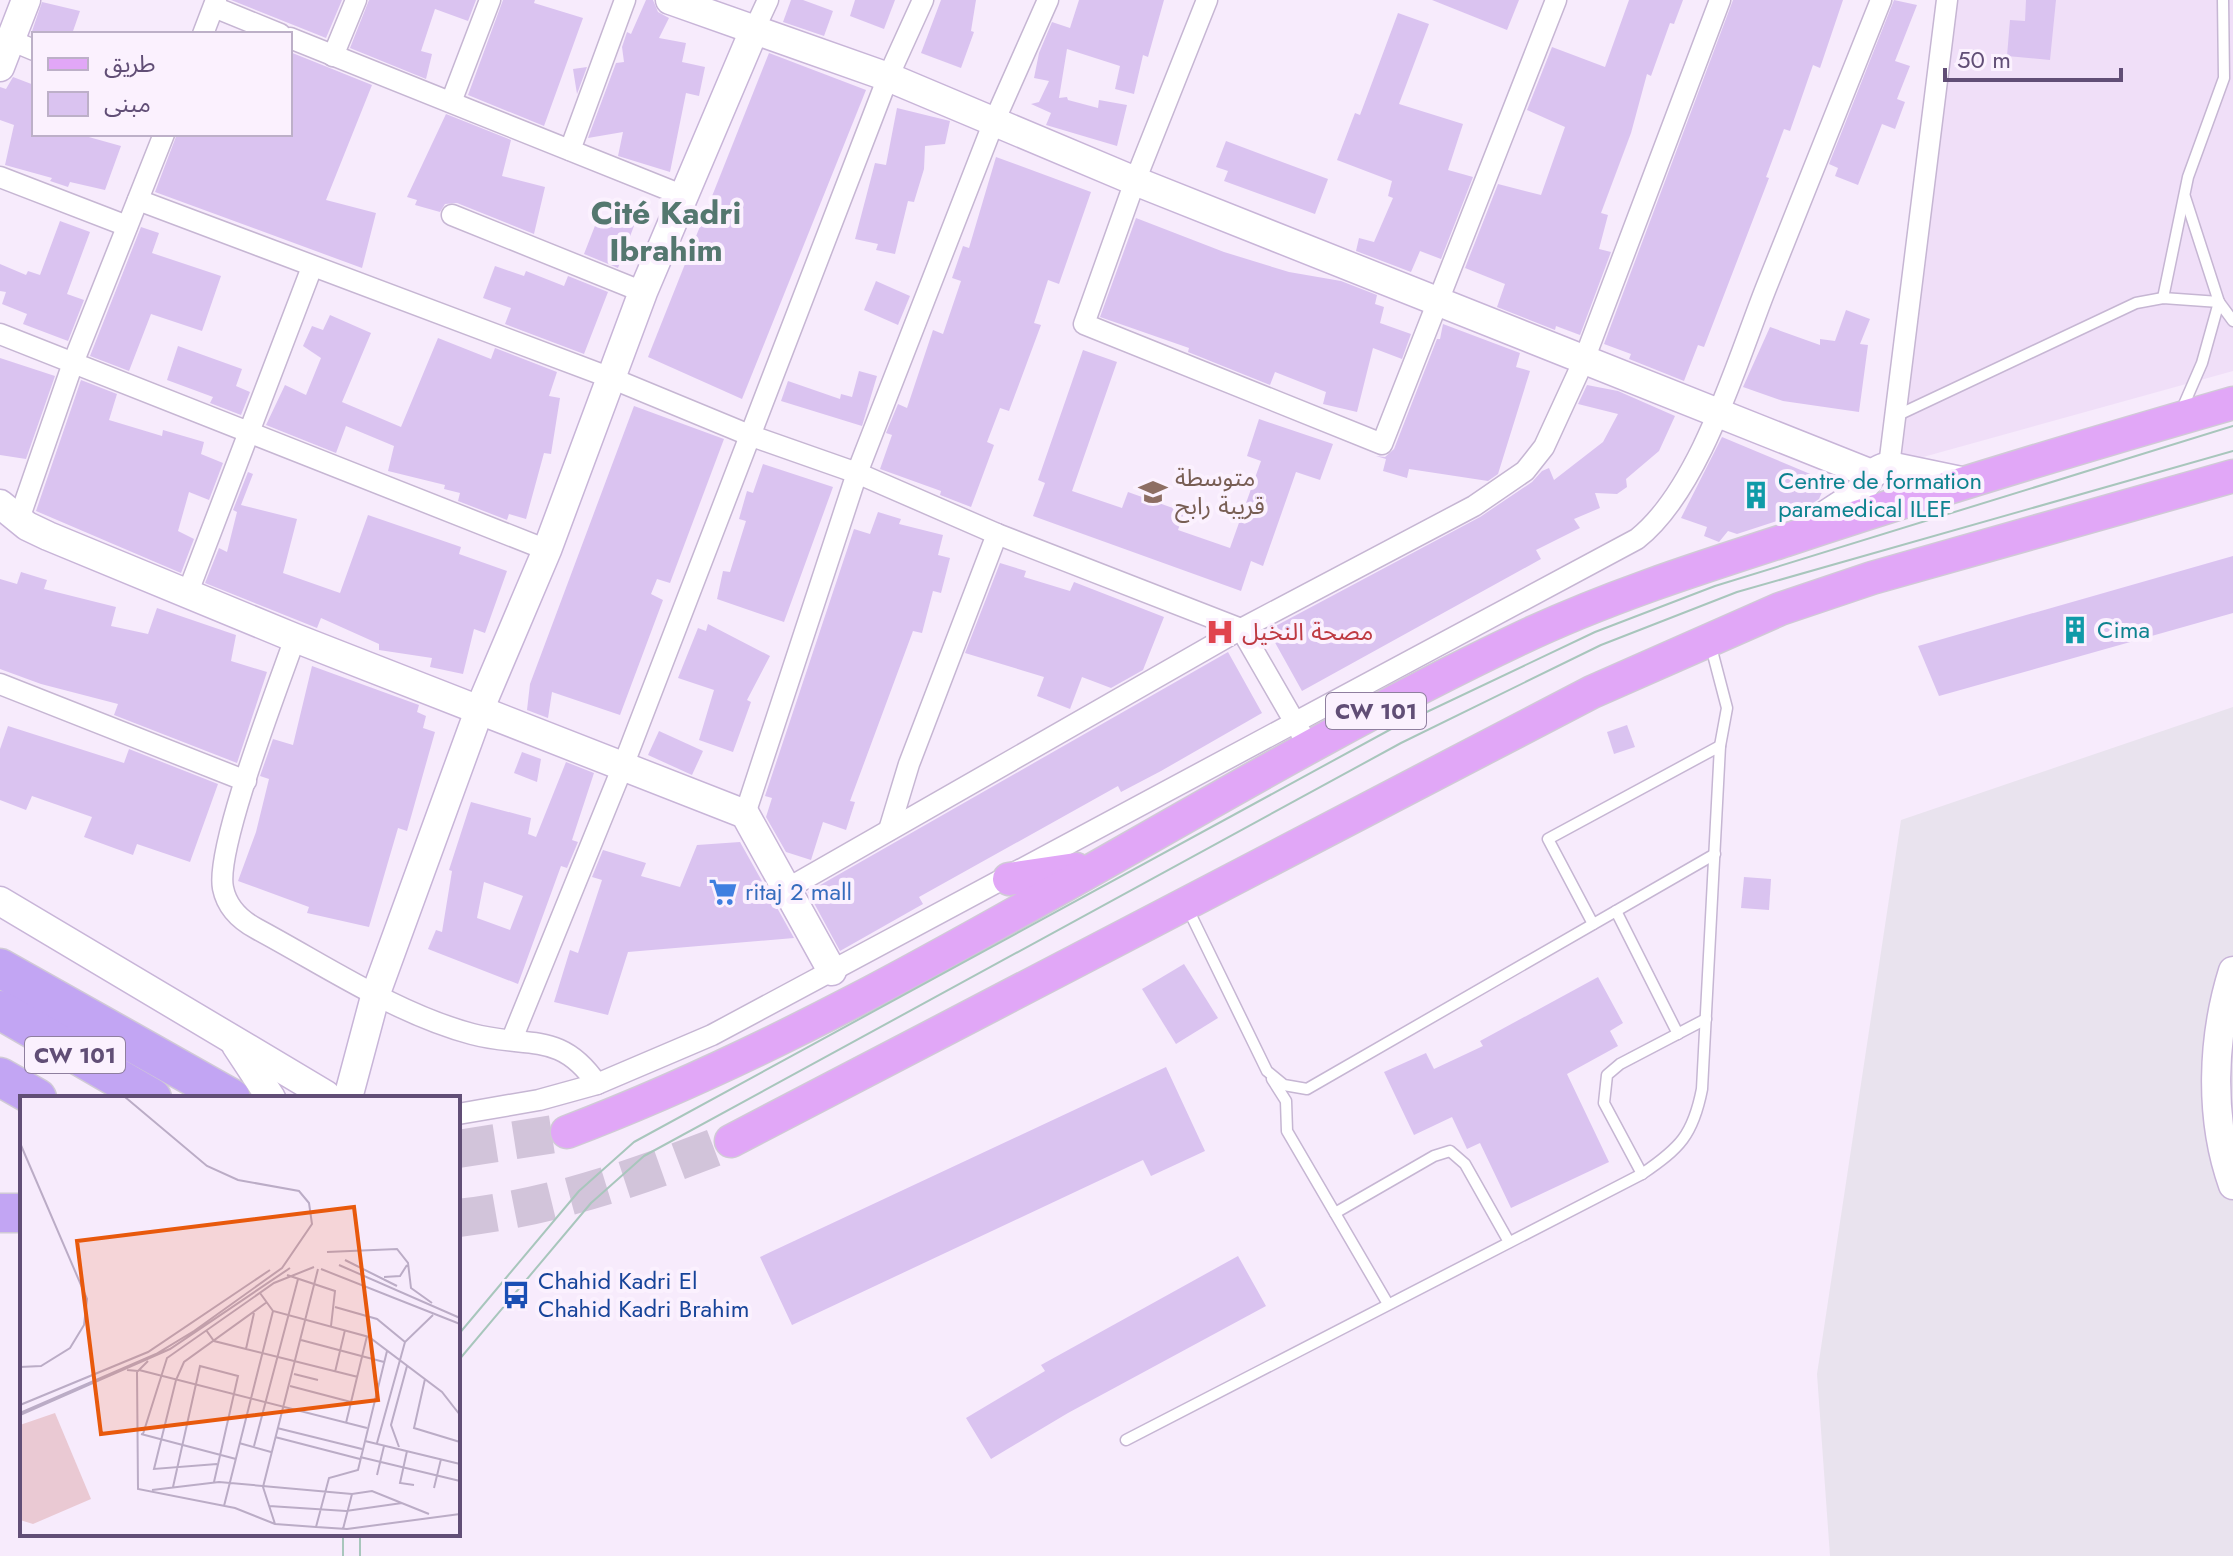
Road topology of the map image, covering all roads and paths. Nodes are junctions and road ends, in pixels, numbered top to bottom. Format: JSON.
{"nodes":[{"id":1,"x":26,"y":0,"type":"edge"},
{"id":2,"x":356,"y":0,"type":"edge"},
{"id":3,"x":490,"y":0,"type":"edge"},
{"id":4,"x":625,"y":0,"type":"edge"},
{"id":5,"x":670,"y":0,"type":"edge"},
{"id":6,"x":768,"y":0,"type":"edge"},
{"id":7,"x":923,"y":0,"type":"edge"},
{"id":8,"x":1048,"y":0,"type":"edge"},
{"id":9,"x":1207,"y":0,"type":"edge"},
{"id":10,"x":1556,"y":0,"type":"edge"},
{"id":11,"x":1720,"y":0,"type":"edge"},
{"id":12,"x":1881,"y":0,"type":"edge"},
{"id":13,"x":1947,"y":0,"type":"edge"},
{"id":14,"x":2223,"y":0,"type":"edge"},
{"id":15,"x":215,"y":4,"type":"edge"},
{"id":16,"x":755,"y":28,"type":"junction"},
{"id":17,"x":204,"y":32,"type":"edge"},
{"id":18,"x":276,"y":32,"type":"edge"},
{"id":19,"x":292,"y":39,"type":"edge"},
{"id":20,"x":22,"y":45,"type":"edge"},
{"id":21,"x":333,"y":56,"type":"junction"},
{"id":22,"x":0,"y":67,"type":"edge"},
{"id":23,"x":888,"y":77,"type":"junction"},
{"id":24,"x":451,"y":102,"type":"junction"},
{"id":25,"x":993,"y":124,"type":"junction"},
{"id":26,"x":163,"y":136,"type":"edge"},
{"id":27,"x":570,"y":150,"type":"junction"},
{"id":28,"x":0,"y":177,"type":"edge"},
{"id":29,"x":1135,"y":181,"type":"junction"},
{"id":30,"x":2184,"y":195,"type":"junction"},
{"id":31,"x":684,"y":196,"type":"junction"},
{"id":32,"x":138,"y":200,"type":"junction"},
{"id":33,"x":452,"y":215,"type":"dead end"},
{"id":34,"x":127,"y":226,"type":"junction"},
{"id":35,"x":312,"y":267,"type":"junction"},
{"id":36,"x":643,"y":292,"type":"junction"},
{"id":37,"x":2163,"y":298,"type":"junction"},
{"id":38,"x":1439,"y":302,"type":"junction"},
{"id":39,"x":2219,"y":302,"type":"junction"},
{"id":40,"x":2233,"y":321,"type":"edge"},
{"id":41,"x":0,"y":334,"type":"edge"},
{"id":42,"x":1584,"y":360,"type":"junction"},
{"id":43,"x":73,"y":363,"type":"junction"},
{"id":44,"x":611,"y":378,"type":"junction"},
{"id":45,"x":2233,"y":403,"type":"edge"},
{"id":46,"x":1717,"y":413,"type":"junction"},
{"id":47,"x":1896,"y":416,"type":"junction"},
{"id":48,"x":2177,"y":419,"type":"junction"},
{"id":49,"x":250,"y":433,"type":"junction"},
{"id":50,"x":749,"y":435,"type":"junction"},
{"id":51,"x":1879,"y":470,"type":"junction"},
{"id":52,"x":857,"y":473,"type":"junction"},
{"id":53,"x":2233,"y":476,"type":"edge"},
{"id":54,"x":1961,"y":481,"type":"junction"},
{"id":55,"x":9,"y":511,"type":"edge"},
{"id":56,"x":997,"y":534,"type":"junction"},
{"id":57,"x":1790,"y":538,"type":"junction"},
{"id":58,"x":547,"y":550,"type":"junction"},
{"id":59,"x":188,"y":592,"type":"junction"},
{"id":60,"x":1241,"y":629,"type":"junction"},
{"id":61,"x":295,"y":638,"type":"junction"},
{"id":62,"x":1709,"y":640,"type":"junction"},
{"id":63,"x":0,"y":684,"type":"edge"},
{"id":64,"x":480,"y":708,"type":"junction"},
{"id":65,"x":1302,"y":734,"type":"junction"},
{"id":66,"x":1720,"y":746,"type":"junction"},
{"id":67,"x":623,"y":766,"type":"junction"},
{"id":68,"x":246,"y":781,"type":"junction"},
{"id":69,"x":745,"y":814,"type":"junction"},
{"id":70,"x":889,"y":830,"type":"junction"},
{"id":71,"x":1715,"y":854,"type":"junction"},
{"id":72,"x":1095,"y":866,"type":"junction"},
{"id":73,"x":1009,"y":879,"type":"junction"},
{"id":74,"x":785,"y":890,"type":"junction"},
{"id":75,"x":0,"y":901,"type":"edge"},
{"id":76,"x":1187,"y":905,"type":"junction"},
{"id":77,"x":1616,"y":911,"type":"junction"},
{"id":78,"x":1593,"y":924,"type":"junction"},
{"id":79,"x":0,"y":968,"type":"edge"},
{"id":80,"x":832,"y":971,"type":"junction"},
{"id":81,"x":2233,"y":971,"type":"edge"},
{"id":82,"x":376,"y":993,"type":"junction"},
{"id":83,"x":0,"y":1010,"type":"edge"},
{"id":84,"x":1706,"y":1019,"type":"junction"},
{"id":85,"x":226,"y":1032,"type":"junction"},
{"id":86,"x":1678,"y":1034,"type":"junction"},
{"id":87,"x":512,"y":1039,"type":"junction"},
{"id":88,"x":1267,"y":1071,"type":"junction"},
{"id":89,"x":0,"y":1077,"type":"edge"},
{"id":90,"x":597,"y":1084,"type":"junction"},
{"id":91,"x":33,"y":1096,"type":"edge"},
{"id":92,"x":149,"y":1096,"type":"edge"},
{"id":93,"x":227,"y":1096,"type":"edge"},
{"id":94,"x":270,"y":1096,"type":"edge"},
{"id":95,"x":335,"y":1096,"type":"edge"},
{"id":96,"x":337,"y":1096,"type":"edge"},
{"id":97,"x":460,"y":1114,"type":"edge"},
{"id":98,"x":567,"y":1132,"type":"tunnel mouth"},
{"id":99,"x":731,"y":1141,"type":"tunnel mouth"},
{"id":100,"x":1642,"y":1174,"type":"junction"},
{"id":101,"x":2233,"y":1185,"type":"edge"},
{"id":102,"x":1335,"y":1213,"type":"junction"},
{"id":103,"x":1509,"y":1242,"type":"junction"},
{"id":104,"x":1388,"y":1304,"type":"junction"},
{"id":105,"x":1126,"y":1440,"type":"dead end"}],
"edges":[{"from":1,"to":20,"type":"street"},
{"from":2,"to":21,"type":"street"},
{"from":3,"to":24,"type":"street"},
{"from":4,"to":27,"type":"street"},
{"from":5,"to":16,"type":"street"},
{"from":6,"to":16,"type":"street"},
{"from":7,"to":23,"type":"street"},
{"from":8,"to":25,"type":"street"},
{"from":9,"to":29,"type":"street"},
{"from":10,"to":38,"type":"street"},
{"from":11,"to":42,"type":"street"},
{"from":12,"to":46,"type":"street"},
{"from":13,"to":47,"type":"street"},
{"from":14,"to":30,"type":"lane"},
{"from":15,"to":17,"type":"street"},
{"from":15,"to":18,"type":"street"},
{"from":16,"to":23,"type":"street"},
{"from":16,"to":31,"type":"street"},
{"from":19,"to":21,"type":"street"},
{"from":20,"to":22,"type":"street"},
{"from":21,"to":24,"type":"street"},
{"from":23,"to":25,"type":"street"},
{"from":23,"to":50,"type":"street"},
{"from":24,"to":27,"type":"street"},
{"from":25,"to":29,"type":"street"},
{"from":25,"to":52,"type":"street"},
{"from":26,"to":32,"type":"street"},
{"from":27,"to":31,"type":"street"},
{"from":28,"to":34,"type":"street"},
{"from":29,"to":38,"type":"street"},
{"from":29,"to":38,"type":"street"},
{"from":30,"to":37,"type":"lane"},
{"from":30,"to":39,"type":"lane"},
{"from":31,"to":36,"type":"street"},
{"from":32,"to":34,"type":"street"},
{"from":32,"to":35,"type":"street"},
{"from":33,"to":36,"type":"street"},
{"from":34,"to":43,"type":"street"},
{"from":35,"to":44,"type":"street"},
{"from":35,"to":49,"type":"street"},
{"from":36,"to":44,"type":"street"},
{"from":37,"to":39,"type":"lane"},
{"from":37,"to":47,"type":"lane"},
{"from":38,"to":42,"type":"street"},
{"from":39,"to":40,"type":"lane"},
{"from":39,"to":48,"type":"lane"},
{"from":41,"to":43,"type":"street"},
{"from":42,"to":46,"type":"street"},
{"from":42,"to":60,"type":"street"},
{"from":43,"to":49,"type":"street"},
{"from":43,"to":55,"type":"street"},
{"from":44,"to":50,"type":"street"},
{"from":44,"to":58,"type":"street"},
{"from":45,"to":48,"type":"main road","number":"CW 101"},
{"from":46,"to":51,"type":"street"},
{"from":46,"to":65,"type":"street"},
{"from":47,"to":51,"type":"street"},
{"from":48,"to":54,"type":"main road","number":"CW 101"},
{"from":49,"to":58,"type":"street"},
{"from":49,"to":59,"type":"street"},
{"from":50,"to":52,"type":"street"},
{"from":50,"to":67,"type":"street"},
{"from":51,"to":54,"type":"street"},
{"from":51,"to":57,"type":"street"},
{"from":52,"to":56,"type":"street"},
{"from":52,"to":69,"type":"street"},
{"from":53,"to":62,"type":"main road"},
{"from":54,"to":57,"type":"main road","number":"CW 101"},
{"from":55,"to":59,"type":"street"},
{"from":56,"to":60,"type":"street"},
{"from":56,"to":70,"type":"street"},
{"from":57,"to":65,"type":"main road","number":"CW 101"},
{"from":58,"to":64,"type":"street"},
{"from":59,"to":61,"type":"street"},
{"from":60,"to":65,"type":"street"},
{"from":60,"to":70,"type":"street"},
{"from":61,"to":64,"type":"street"},
{"from":61,"to":68,"type":"street"},
{"from":62,"to":66,"type":"lane"},
{"from":62,"to":76,"type":"main road"},
{"from":63,"to":68,"type":"street"},
{"from":64,"to":67,"type":"street"},
{"from":64,"to":82,"type":"street"},
{"from":65,"to":72,"type":"main road","number":"CW 101"},
{"from":65,"to":73,"type":"street"},
{"from":66,"to":71,"type":"lane"},
{"from":66,"to":78,"type":"lane"},
{"from":67,"to":69,"type":"street"},
{"from":67,"to":87,"type":"street"},
{"from":68,"to":82,"type":"street"},
{"from":69,"to":74,"type":"street"},
{"from":70,"to":74,"type":"street"},
{"from":71,"to":77,"type":"lane"},
{"from":71,"to":84,"type":"lane"},
{"from":72,"to":73,"type":"main road"},
{"from":72,"to":98,"type":"main road","number":"CW 101"},
{"from":73,"to":80,"type":"street"},
{"from":74,"to":80,"type":"street"},
{"from":75,"to":85,"type":"street"},
{"from":76,"to":88,"type":"lane"},
{"from":76,"to":99,"type":"main road"},
{"from":77,"to":78,"type":"lane"},
{"from":77,"to":86,"type":"lane"},
{"from":78,"to":88,"type":"lane"},
{"from":79,"to":93,"type":"highway"},
{"from":80,"to":90,"type":"street"},
{"from":81,"to":101,"type":"street"},
{"from":82,"to":87,"type":"street"},
{"from":82,"to":96,"type":"street"},
{"from":83,"to":92,"type":"highway","number":"CW 101"},
{"from":84,"to":86,"type":"lane"},
{"from":84,"to":100,"type":"lane"},
{"from":85,"to":94,"type":"street"},
{"from":85,"to":95,"type":"street"},
{"from":86,"to":100,"type":"lane"},
{"from":87,"to":90,"type":"street"},
{"from":88,"to":102,"type":"lane"},
{"from":89,"to":91,"type":"highway","number":"CW 101"},
{"from":90,"to":97,"type":"street"},
{"from":100,"to":103,"type":"lane"},
{"from":102,"to":103,"type":"lane"},
{"from":102,"to":104,"type":"lane"},
{"from":103,"to":104,"type":"lane"},
{"from":104,"to":105,"type":"lane"}]}
